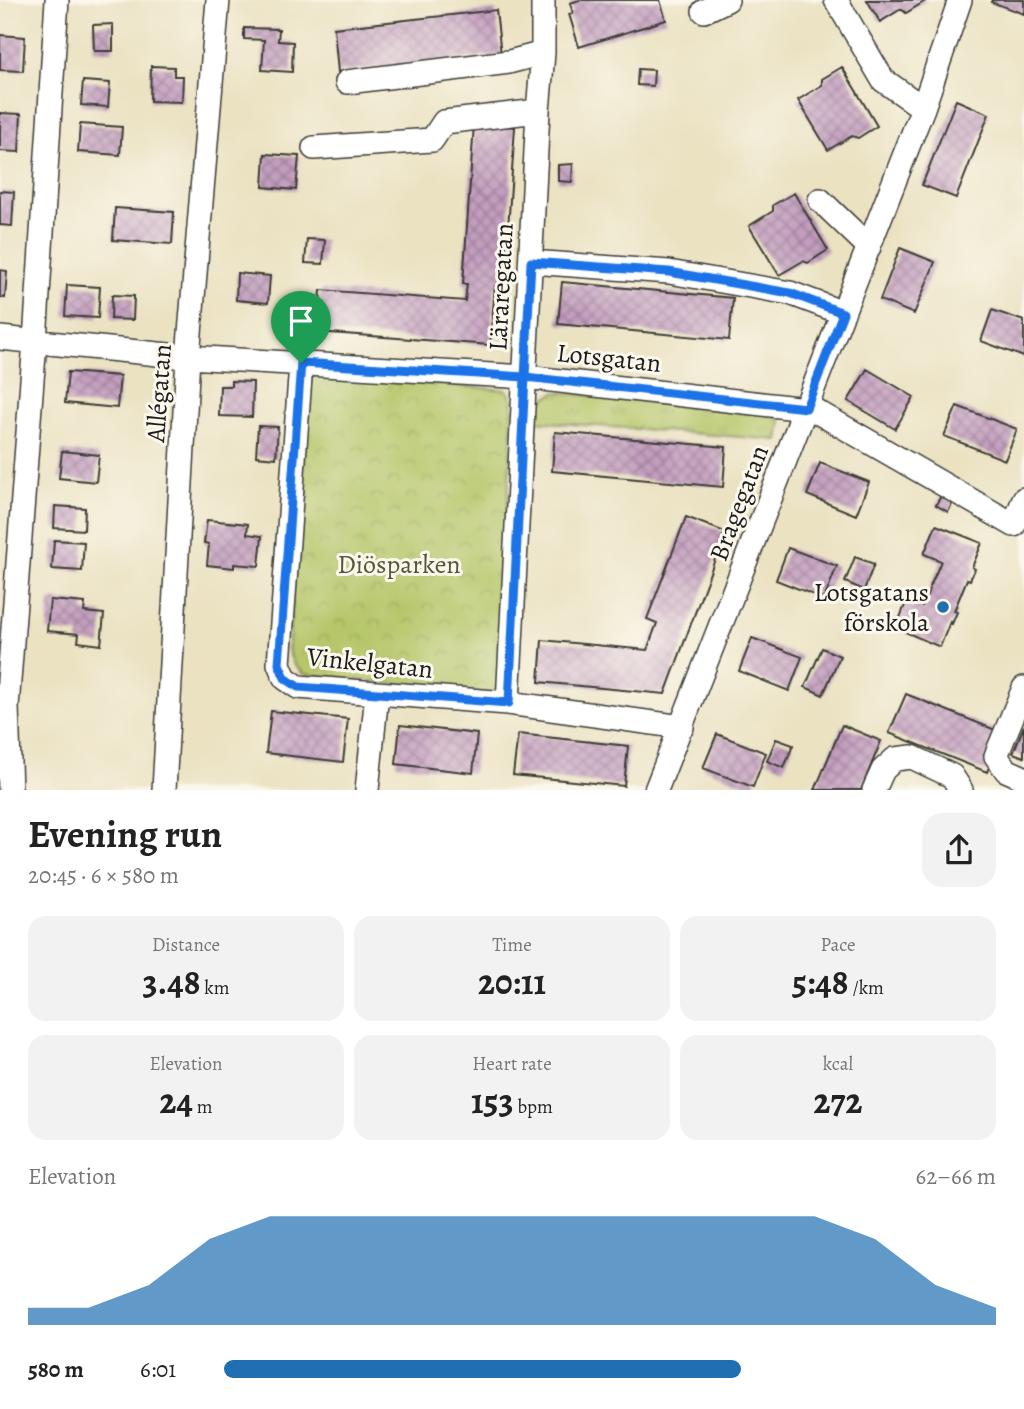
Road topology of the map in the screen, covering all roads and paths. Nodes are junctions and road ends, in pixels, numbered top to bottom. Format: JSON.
{"nodes":[{"id":1,"x":57,"y":0,"type":"edge"},
{"id":2,"x":218,"y":0,"type":"edge"},
{"id":3,"x":543,"y":0,"type":"edge"},
{"id":4,"x":727,"y":0,"type":"edge"},
{"id":5,"x":836,"y":0,"type":"edge"},
{"id":6,"x":960,"y":0,"type":"edge"},
{"id":7,"x":704,"y":11,"type":"dead end"},
{"id":8,"x":543,"y":52,"type":"junction"},
{"id":9,"x":347,"y":82,"type":"dead end"},
{"id":10,"x":923,"y":108,"type":"junction"},
{"id":11,"x":538,"y":111,"type":"junction"},
{"id":12,"x":314,"y":148,"type":"dead end"},
{"id":13,"x":820,"y":200,"type":"dead end"},
{"id":14,"x":869,"y":247,"type":"junction"},
{"id":15,"x":531,"y":262,"type":"junction"},
{"id":16,"x":843,"y":313,"type":"junction"},
{"id":17,"x":0,"y":338,"type":"edge"},
{"id":18,"x":35,"y":341,"type":"junction"},
{"id":19,"x":188,"y":357,"type":"junction"},
{"id":20,"x":301,"y":363,"type":"junction"},
{"id":21,"x":525,"y":377,"type":"junction"},
{"id":22,"x":806,"y":408,"type":"junction"},
{"id":23,"x":1024,"y":499,"type":"edge"},
{"id":24,"x":1024,"y":688,"type":"edge"},
{"id":25,"x":377,"y":694,"type":"junction"},
{"id":26,"x":509,"y":703,"type":"junction"},
{"id":27,"x":682,"y":727,"type":"junction"},
{"id":28,"x":1024,"y":778,"type":"edge"},
{"id":29,"x":10,"y":789,"type":"edge"},
{"id":30,"x":164,"y":789,"type":"edge"},
{"id":31,"x":367,"y":789,"type":"edge"},
{"id":32,"x":656,"y":789,"type":"edge"},
{"id":33,"x":874,"y":789,"type":"edge"},
{"id":34,"x":961,"y":789,"type":"edge"}],
"edges":[{"from":1,"to":18,"type":"street"},
{"from":2,"to":19,"type":"street","name":"Allégatan"},
{"from":3,"to":8,"type":"street","name":"Läraregatan"},
{"from":4,"to":7,"type":"street"},
{"from":5,"to":10,"type":"street"},
{"from":6,"to":10,"type":"street","name":"Bragegatan"},
{"from":8,"to":9,"type":"street"},
{"from":8,"to":11,"type":"street","name":"Läraregatan"},
{"from":10,"to":14,"type":"street","name":"Bragegatan"},
{"from":11,"to":12,"type":"street"},
{"from":11,"to":15,"type":"street","name":"Läraregatan"},
{"from":13,"to":14,"type":"street"},
{"from":14,"to":16,"type":"street","name":"Bragegatan"},
{"from":15,"to":16,"type":"street"},
{"from":15,"to":21,"type":"street","name":"Läraregatan"},
{"from":16,"to":22,"type":"street","name":"Bragegatan"},
{"from":17,"to":18,"type":"street","name":"Lotsgatan"},
{"from":18,"to":19,"type":"street","name":"Lotsgatan"},
{"from":18,"to":29,"type":"street"},
{"from":19,"to":20,"type":"street","name":"Lotsgatan"},
{"from":19,"to":30,"type":"street","name":"Allégatan"},
{"from":20,"to":21,"type":"street","name":"Lotsgatan"},
{"from":20,"to":25,"type":"street","name":"Vinkelgatan"},
{"from":21,"to":22,"type":"street","name":"Lotsgatan"},
{"from":21,"to":26,"type":"street","name":"Läraregatan"},
{"from":22,"to":23,"type":"street","name":"Lotsgatan"},
{"from":22,"to":27,"type":"street","name":"Bragegatan"},
{"from":24,"to":28,"type":"street"},
{"from":25,"to":26,"type":"street","name":"Vinkelgatan"},
{"from":25,"to":31,"type":"street"},
{"from":26,"to":27,"type":"street","name":"Vinkelgatan"},
{"from":27,"to":32,"type":"street","name":"Bragegatan"},
{"from":33,"to":34,"type":"street"}]}
